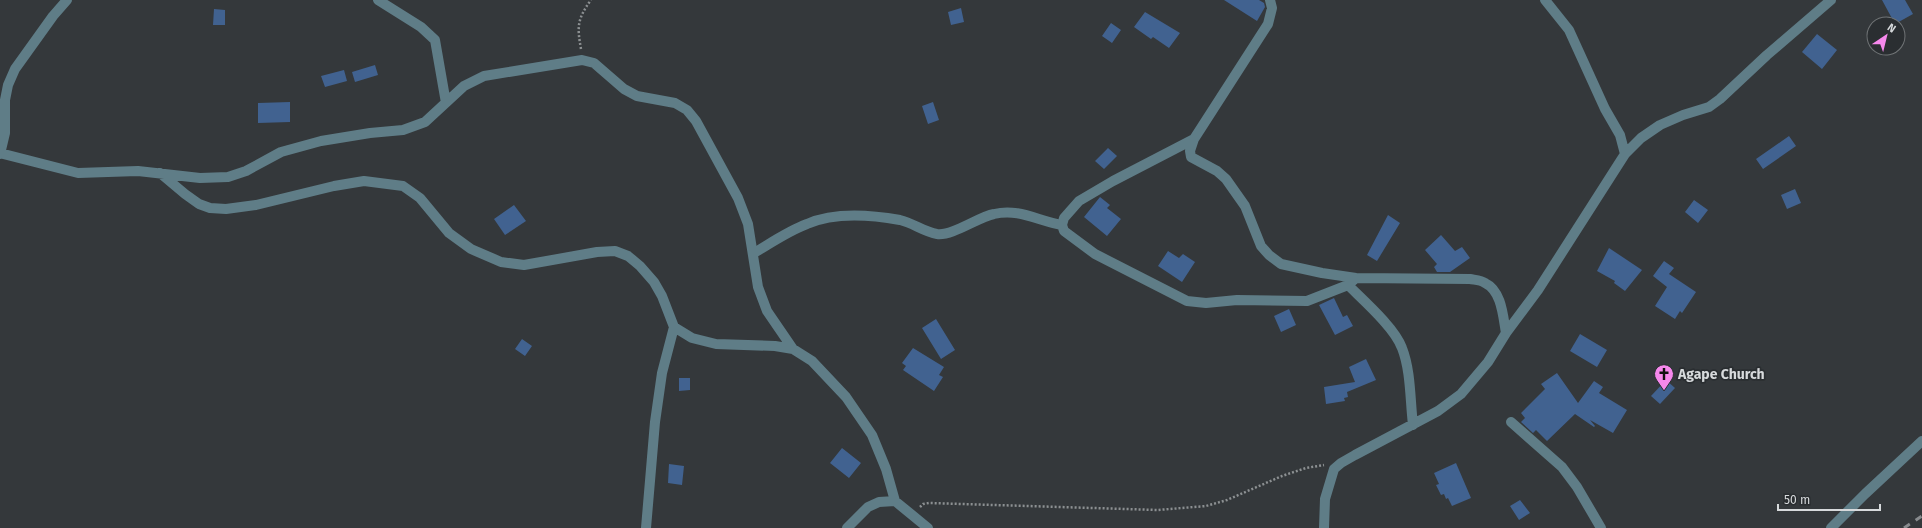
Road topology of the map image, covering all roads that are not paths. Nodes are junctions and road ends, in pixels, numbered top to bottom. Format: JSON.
{"nodes":[{"id":1,"x":67,"y":0,"type":"edge"},
{"id":2,"x":378,"y":0,"type":"edge"},
{"id":3,"x":1270,"y":0,"type":"edge"},
{"id":4,"x":1545,"y":0,"type":"edge"},
{"id":5,"x":1831,"y":0,"type":"edge"},
{"id":6,"x":446,"y":103,"type":"junction"},
{"id":7,"x":1194,"y":139,"type":"junction"},
{"id":8,"x":0,"y":153,"type":"edge"},
{"id":9,"x":1625,"y":154,"type":"junction"},
{"id":10,"x":160,"y":173,"type":"junction"},
{"id":11,"x":1062,"y":225,"type":"junction"},
{"id":12,"x":754,"y":253,"type":"junction"},
{"id":13,"x":1352,"y":282,"type":"junction"},
{"id":14,"x":674,"y":326,"type":"junction"},
{"id":15,"x":1506,"y":334,"type":"junction"},
{"id":16,"x":793,"y":349,"type":"junction"},
{"id":17,"x":1510,"y":422,"type":"dead end"},
{"id":18,"x":1413,"y":424,"type":"junction"},
{"id":19,"x":1922,"y":441,"type":"edge"},
{"id":20,"x":895,"y":501,"type":"junction"},
{"id":21,"x":646,"y":528,"type":"edge"},
{"id":22,"x":848,"y":528,"type":"edge"},
{"id":23,"x":928,"y":528,"type":"edge"},
{"id":24,"x":1324,"y":528,"type":"edge"},
{"id":25,"x":1601,"y":528,"type":"edge"},
{"id":26,"x":1831,"y":528,"type":"edge"}],
"edges":[{"from":1,"to":8,"type":"street"},
{"from":2,"to":6,"type":"street"},
{"from":3,"to":7,"type":"street"},
{"from":4,"to":9,"type":"street"},
{"from":5,"to":9,"type":"street"},
{"from":6,"to":10,"type":"street"},
{"from":6,"to":12,"type":"street"},
{"from":7,"to":11,"type":"street"},
{"from":7,"to":13,"type":"street"},
{"from":8,"to":10,"type":"street"},
{"from":9,"to":15,"type":"street"},
{"from":10,"to":14,"type":"street"},
{"from":11,"to":12,"type":"street"},
{"from":11,"to":13,"type":"street"},
{"from":12,"to":16,"type":"street"},
{"from":13,"to":15,"type":"street"},
{"from":13,"to":18,"type":"street"},
{"from":14,"to":16,"type":"street"},
{"from":14,"to":21,"type":"street"},
{"from":15,"to":18,"type":"street"},
{"from":16,"to":20,"type":"street"},
{"from":17,"to":25,"type":"street"},
{"from":18,"to":24,"type":"street"},
{"from":19,"to":26,"type":"street"},
{"from":20,"to":22,"type":"street"},
{"from":20,"to":23,"type":"street"}]}
